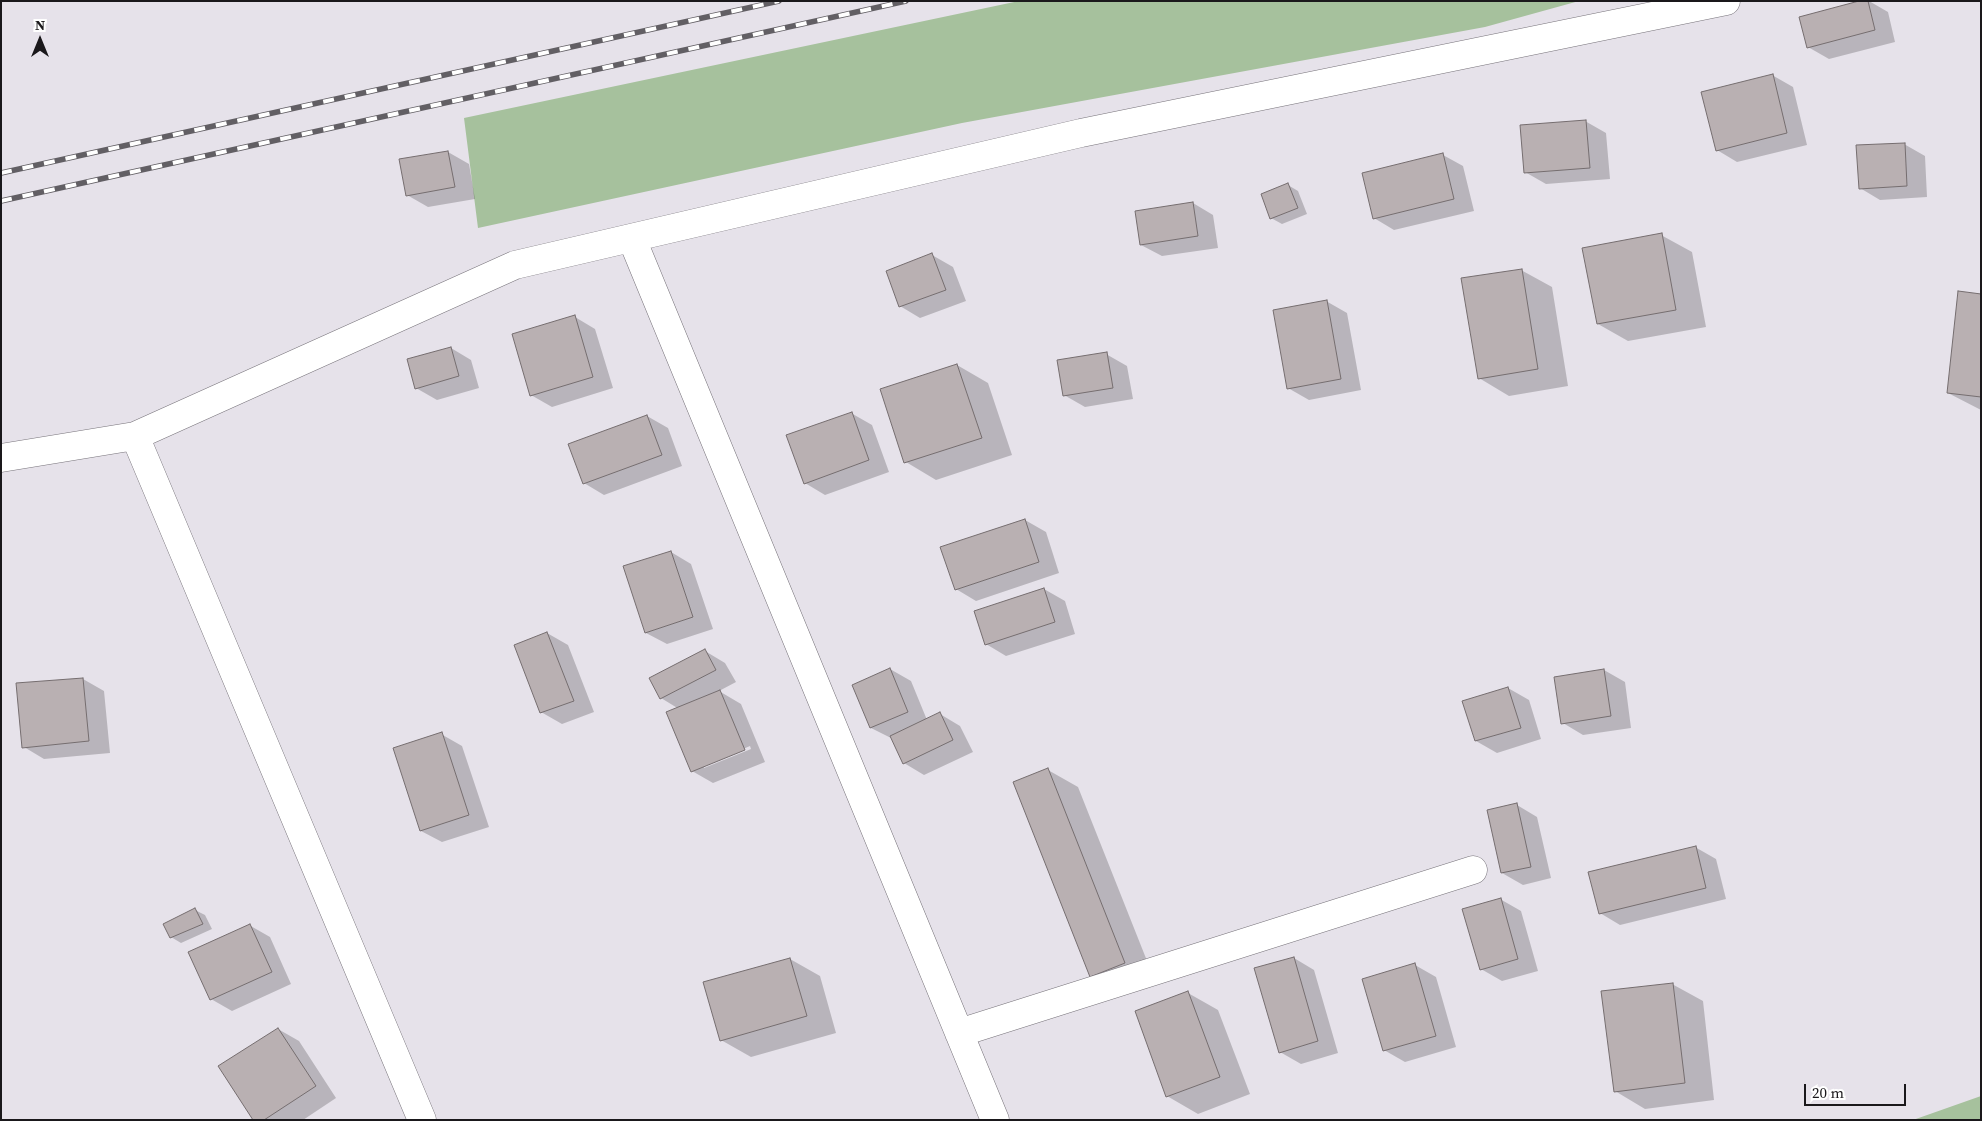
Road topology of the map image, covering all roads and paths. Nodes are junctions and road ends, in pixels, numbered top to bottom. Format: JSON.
{"nodes":[{"id":1,"x":1726,"y":1,"type":"edge"},
{"id":2,"x":632,"y":238,"type":"junction"},
{"id":3,"x":136,"y":436,"type":"junction"},
{"id":4,"x":1,"y":458,"type":"edge"},
{"id":5,"x":1473,"y":870,"type":"dead end"},
{"id":6,"x":959,"y":1033,"type":"junction"},
{"id":7,"x":422,"y":1120,"type":"edge"},
{"id":8,"x":995,"y":1120,"type":"edge"}],
"edges":[{"from":1,"to":2,"type":"street"},
{"from":2,"to":3,"type":"street"},
{"from":2,"to":6,"type":"street"},
{"from":3,"to":4,"type":"street"},
{"from":3,"to":7,"type":"street"},
{"from":5,"to":6,"type":"street"},
{"from":6,"to":8,"type":"street"}]}
